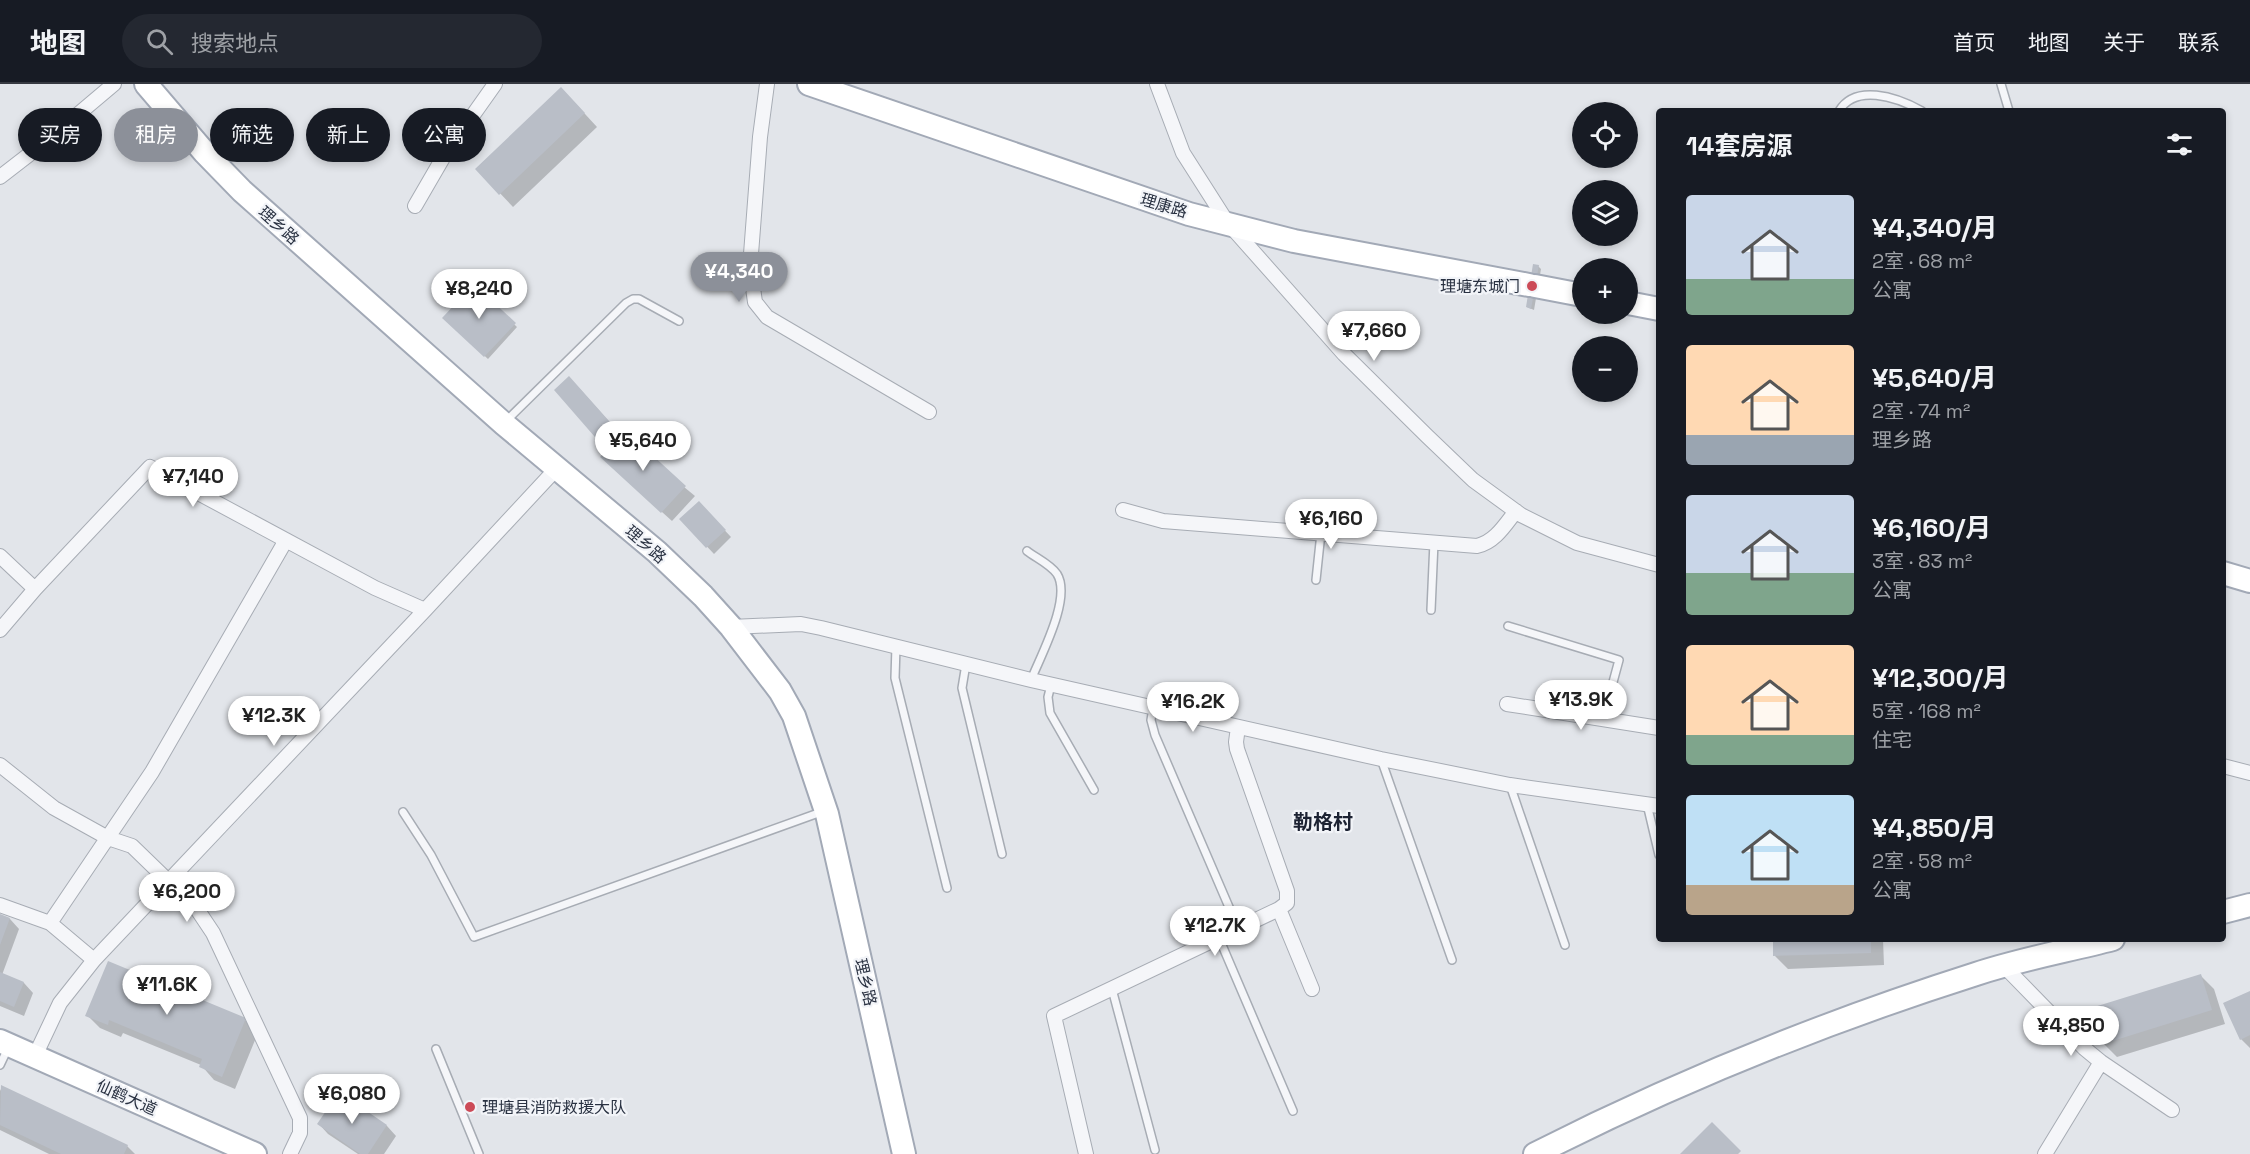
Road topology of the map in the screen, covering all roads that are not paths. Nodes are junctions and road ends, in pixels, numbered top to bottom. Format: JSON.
{"nodes":[{"id":1,"x":114,"y":84,"type":"edge"},
{"id":2,"x":146,"y":84,"type":"edge"},
{"id":3,"x":495,"y":84,"type":"edge"},
{"id":4,"x":766,"y":84,"type":"edge"},
{"id":5,"x":809,"y":84,"type":"edge"},
{"id":6,"x":1158,"y":84,"type":"edge"},
{"id":7,"x":2001,"y":84,"type":"edge"},
{"id":8,"x":1840,"y":108,"type":"edge"},
{"id":9,"x":1917,"y":108,"type":"edge"},
{"id":10,"x":2008,"y":108,"type":"edge"},
{"id":11,"x":0,"y":177,"type":"edge"},
{"id":12,"x":415,"y":206,"type":"dead end"},
{"id":13,"x":1227,"y":222,"type":"junction"},
{"id":14,"x":1572,"y":293,"type":"edge"},
{"id":15,"x":1638,"y":305,"type":"edge"},
{"id":16,"x":1656,"y":308,"type":"edge"},
{"id":17,"x":679,"y":321,"type":"dead end"},
{"id":18,"x":929,"y":412,"type":"dead end"},
{"id":19,"x":504,"y":424,"type":"junction"},
{"id":20,"x":557,"y":468,"type":"junction"},
{"id":21,"x":1123,"y":510,"type":"dead end"},
{"id":22,"x":1516,"y":511,"type":"junction"},
{"id":23,"x":1321,"y":533,"type":"junction"},
{"id":24,"x":286,"y":540,"type":"junction"},
{"id":25,"x":1434,"y":542,"type":"junction"},
{"id":26,"x":1027,"y":551,"type":"dead end"},
{"id":27,"x":0,"y":556,"type":"edge"},
{"id":28,"x":1656,"y":564,"type":"edge"},
{"id":29,"x":2226,"y":574,"type":"edge"},
{"id":30,"x":1316,"y":580,"type":"dead end"},
{"id":31,"x":2250,"y":581,"type":"edge"},
{"id":32,"x":35,"y":590,"type":"junction"},
{"id":33,"x":425,"y":610,"type":"junction"},
{"id":34,"x":1431,"y":610,"type":"dead end"},
{"id":35,"x":1508,"y":626,"type":"dead end"},
{"id":36,"x":730,"y":627,"type":"junction"},
{"id":37,"x":0,"y":630,"type":"edge"},
{"id":38,"x":896,"y":646,"type":"junction"},
{"id":39,"x":966,"y":664,"type":"junction"},
{"id":40,"x":1031,"y":680,"type":"junction"},
{"id":41,"x":1051,"y":685,"type":"junction"},
{"id":42,"x":1507,"y":704,"type":"dead end"},
{"id":43,"x":1153,"y":708,"type":"junction"},
{"id":44,"x":1603,"y":719,"type":"junction"},
{"id":45,"x":1238,"y":728,"type":"junction"},
{"id":46,"x":1656,"y":728,"type":"edge"},
{"id":47,"x":1381,"y":759,"type":"junction"},
{"id":48,"x":0,"y":765,"type":"edge"},
{"id":49,"x":2226,"y":766,"type":"edge"},
{"id":50,"x":2250,"y":773,"type":"edge"},
{"id":51,"x":1510,"y":785,"type":"junction"},
{"id":52,"x":1094,"y":790,"type":"dead end"},
{"id":53,"x":1653,"y":805,"type":"edge"},
{"id":54,"x":826,"y":810,"type":"junction"},
{"id":55,"x":403,"y":812,"type":"dead end"},
{"id":56,"x":1656,"y":830,"type":"edge"},
{"id":57,"x":108,"y":838,"type":"junction"},
{"id":58,"x":1002,"y":854,"type":"dead end"},
{"id":59,"x":169,"y":881,"type":"junction"},
{"id":60,"x":947,"y":888,"type":"dead end"},
{"id":61,"x":0,"y":905,"type":"edge"},
{"id":62,"x":2250,"y":905,"type":"edge"},
{"id":63,"x":1279,"y":909,"type":"junction"},
{"id":64,"x":2226,"y":911,"type":"edge"},
{"id":65,"x":50,"y":923,"type":"junction"},
{"id":66,"x":1238,"y":928,"type":"junction"},
{"id":67,"x":1219,"y":938,"type":"junction"},
{"id":68,"x":2088,"y":942,"type":"edge"},
{"id":69,"x":1564,"y":945,"type":"dead end"},
{"id":70,"x":94,"y":960,"type":"junction"},
{"id":71,"x":1452,"y":960,"type":"dead end"},
{"id":72,"x":2004,"y":966,"type":"junction"},
{"id":73,"x":1112,"y":988,"type":"junction"},
{"id":74,"x":1312,"y":989,"type":"dead end"},
{"id":75,"x":436,"y":1049,"type":"dead end"},
{"id":76,"x":3,"y":1050,"type":"edge"},
{"id":77,"x":35,"y":1056,"type":"junction"},
{"id":78,"x":2101,"y":1062,"type":"junction"},
{"id":79,"x":2172,"y":1110,"type":"dead end"},
{"id":80,"x":1293,"y":1111,"type":"dead end"},
{"id":81,"x":1155,"y":1150,"type":"dead end"},
{"id":82,"x":255,"y":1154,"type":"edge"},
{"id":83,"x":290,"y":1154,"type":"edge"},
{"id":84,"x":479,"y":1154,"type":"edge"},
{"id":85,"x":904,"y":1154,"type":"edge"},
{"id":86,"x":1086,"y":1154,"type":"edge"},
{"id":87,"x":1535,"y":1154,"type":"edge"},
{"id":88,"x":2045,"y":1154,"type":"edge"}],
"edges":[{"from":1,"to":11,"type":"street"},
{"from":2,"to":19,"type":"main road","name":"理乡路"},
{"from":3,"to":12,"type":"street"},
{"from":4,"to":18,"type":"street"},
{"from":5,"to":13,"type":"main road","name":"理康路"},
{"from":6,"to":13,"type":"street"},
{"from":7,"to":10,"type":"lane"},
{"from":8,"to":9,"type":"lane"},
{"from":13,"to":14,"type":"main road","name":"理康路"},
{"from":13,"to":22,"type":"street"},
{"from":15,"to":16,"type":"main road"},
{"from":17,"to":19,"type":"lane"},
{"from":19,"to":20,"type":"main road","name":"理乡路"},
{"from":20,"to":33,"type":"street"},
{"from":20,"to":36,"type":"main road","name":"理乡路"},
{"from":21,"to":23,"type":"street"},
{"from":22,"to":25,"type":"street"},
{"from":22,"to":28,"type":"street"},
{"from":23,"to":25,"type":"street"},
{"from":23,"to":30,"type":"lane"},
{"from":24,"to":32,"type":"street"},
{"from":24,"to":33,"type":"street"},
{"from":24,"to":57,"type":"street"},
{"from":25,"to":34,"type":"lane"},
{"from":26,"to":40,"type":"lane"},
{"from":27,"to":32,"type":"street"},
{"from":29,"to":31,"type":"main road"},
{"from":32,"to":37,"type":"street"},
{"from":33,"to":59,"type":"street"},
{"from":35,"to":44,"type":"lane"},
{"from":36,"to":38,"type":"street"},
{"from":36,"to":54,"type":"main road","name":"理乡路"},
{"from":38,"to":39,"type":"street"},
{"from":38,"to":60,"type":"lane"},
{"from":39,"to":40,"type":"street"},
{"from":39,"to":58,"type":"lane"},
{"from":40,"to":41,"type":"street"},
{"from":41,"to":43,"type":"street"},
{"from":41,"to":52,"type":"lane"},
{"from":42,"to":44,"type":"street"},
{"from":43,"to":45,"type":"street"},
{"from":43,"to":66,"type":"lane"},
{"from":44,"to":46,"type":"street"},
{"from":45,"to":47,"type":"street"},
{"from":45,"to":63,"type":"street"},
{"from":47,"to":51,"type":"street"},
{"from":47,"to":71,"type":"lane"},
{"from":48,"to":57,"type":"street"},
{"from":49,"to":50,"type":"street"},
{"from":51,"to":53,"type":"street"},
{"from":51,"to":69,"type":"lane"},
{"from":53,"to":56,"type":"lane"},
{"from":54,"to":55,"type":"lane"},
{"from":54,"to":85,"type":"main road","name":"理乡路"},
{"from":57,"to":59,"type":"street"},
{"from":57,"to":65,"type":"street"},
{"from":59,"to":70,"type":"street"},
{"from":59,"to":83,"type":"street"},
{"from":61,"to":65,"type":"street"},
{"from":62,"to":64,"type":"main road"},
{"from":63,"to":66,"type":"street"},
{"from":63,"to":74,"type":"street"},
{"from":65,"to":70,"type":"street"},
{"from":66,"to":67,"type":"street"},
{"from":67,"to":73,"type":"street"},
{"from":67,"to":80,"type":"lane"},
{"from":68,"to":72,"type":"main road"},
{"from":70,"to":77,"type":"street"},
{"from":72,"to":78,"type":"street"},
{"from":72,"to":87,"type":"main road"},
{"from":73,"to":81,"type":"lane"},
{"from":73,"to":86,"type":"street"},
{"from":75,"to":84,"type":"lane"},
{"from":76,"to":77,"type":"main road","name":"仙鹤大道"},
{"from":77,"to":82,"type":"main road","name":"仙鹤大道"},
{"from":78,"to":79,"type":"street"},
{"from":78,"to":88,"type":"street"}]}
